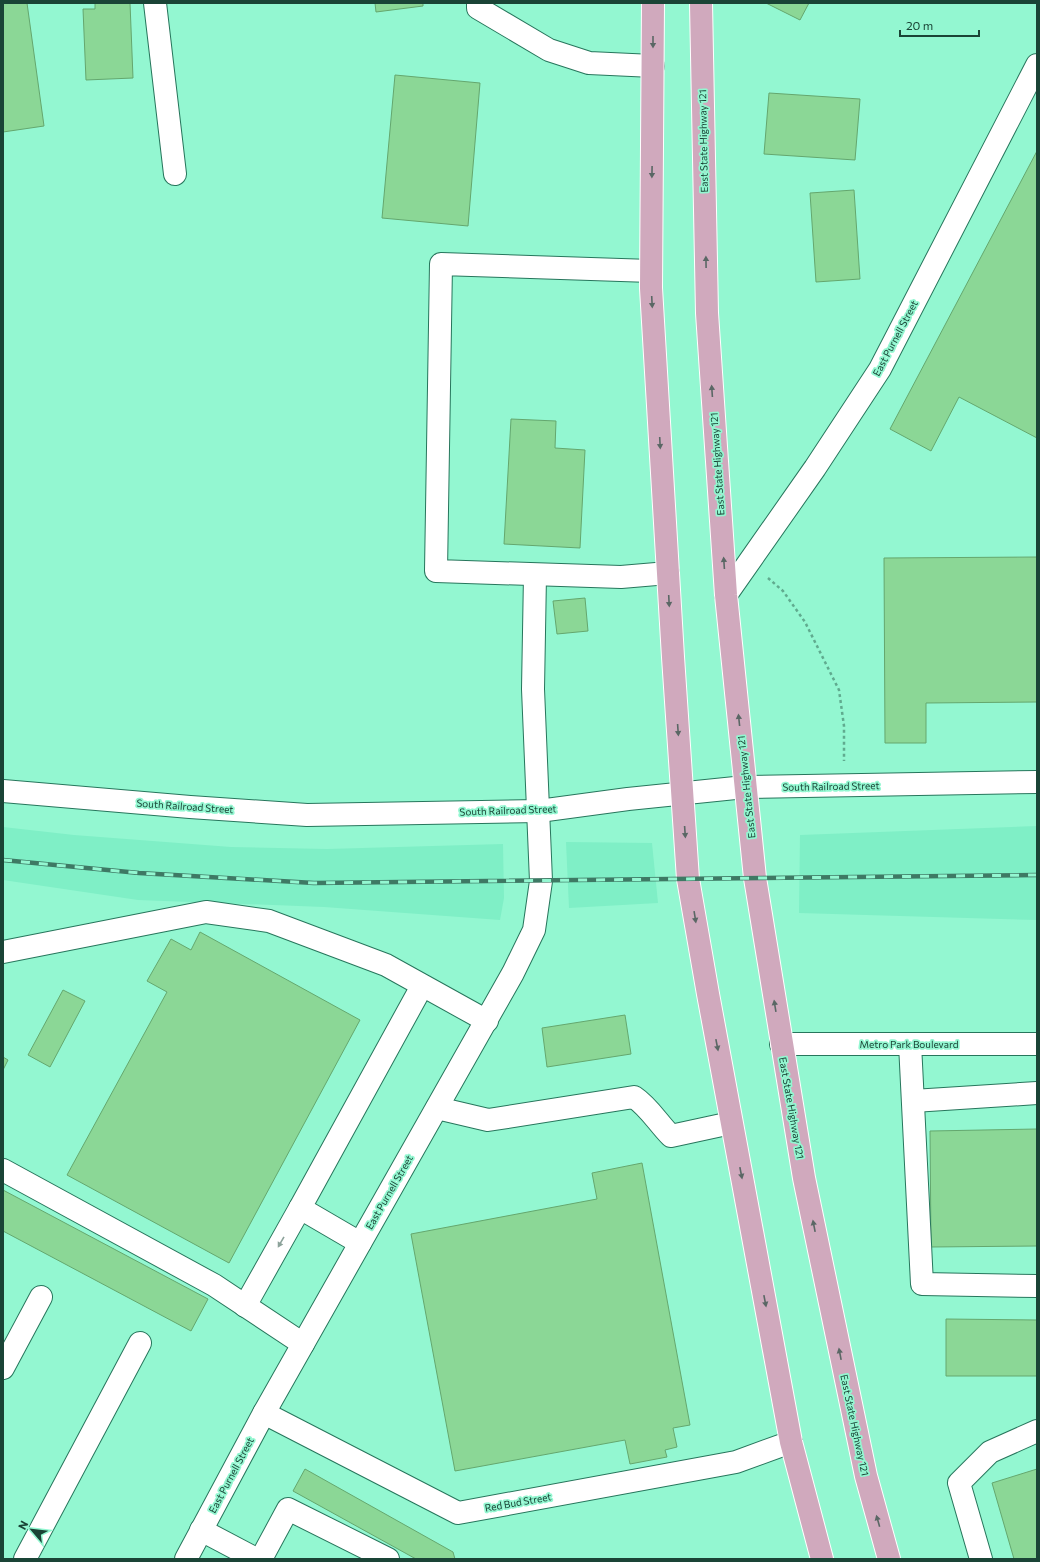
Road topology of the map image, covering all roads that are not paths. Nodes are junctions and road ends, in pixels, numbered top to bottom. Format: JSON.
{"nodes":[{"id":1,"x":155,"y":3,"type":"edge"},
{"id":2,"x":478,"y":3,"type":"edge"},
{"id":3,"x":653,"y":3,"type":"edge"},
{"id":4,"x":701,"y":3,"type":"edge"},
{"id":5,"x":1037,"y":65,"type":"edge"},
{"id":6,"x":653,"y":66,"type":"junction"},
{"id":7,"x":175,"y":174,"type":"dead end"},
{"id":8,"x":651,"y":270,"type":"junction"},
{"id":9,"x":668,"y":573,"type":"junction"},
{"id":10,"x":535,"y":575,"type":"junction"},
{"id":11,"x":726,"y":595,"type":"junction"},
{"id":12,"x":1037,"y":782,"type":"edge"},
{"id":13,"x":746,"y":787,"type":"junction"},
{"id":14,"x":3,"y":791,"type":"edge"},
{"id":15,"x":683,"y":793,"type":"junction"},
{"id":16,"x":539,"y":811,"type":"junction"},
{"id":17,"x":3,"y":952,"type":"edge"},
{"id":18,"x":422,"y":986,"type":"junction"},
{"id":19,"x":487,"y":1021,"type":"junction"},
{"id":20,"x":781,"y":1044,"type":"junction"},
{"id":21,"x":910,"y":1044,"type":"junction"},
{"id":22,"x":1037,"y":1044,"type":"edge"},
{"id":23,"x":1037,"y":1093,"type":"edge"},
{"id":24,"x":913,"y":1101,"type":"junction"},
{"id":25,"x":437,"y":1108,"type":"junction"},
{"id":26,"x":731,"y":1123,"type":"junction"},
{"id":27,"x":3,"y":1170,"type":"edge"},
{"id":28,"x":300,"y":1208,"type":"junction"},
{"id":29,"x":360,"y":1243,"type":"junction"},
{"id":30,"x":1037,"y":1286,"type":"edge"},
{"id":31,"x":41,"y":1296,"type":"dead end"},
{"id":32,"x":245,"y":1306,"type":"junction"},
{"id":33,"x":140,"y":1343,"type":"dead end"},
{"id":34,"x":303,"y":1344,"type":"junction"},
{"id":35,"x":3,"y":1368,"type":"edge"},
{"id":36,"x":264,"y":1413,"type":"junction"},
{"id":37,"x":1037,"y":1431,"type":"edge"},
{"id":38,"x":791,"y":1442,"type":"junction"},
{"id":39,"x":201,"y":1530,"type":"junction"},
{"id":40,"x":25,"y":1559,"type":"edge"},
{"id":41,"x":186,"y":1559,"type":"edge"},
{"id":42,"x":256,"y":1559,"type":"edge"},
{"id":43,"x":261,"y":1559,"type":"edge"},
{"id":44,"x":388,"y":1559,"type":"edge"},
{"id":45,"x":822,"y":1559,"type":"edge"},
{"id":46,"x":889,"y":1559,"type":"edge"},
{"id":47,"x":981,"y":1559,"type":"edge"}],
"edges":[{"from":1,"to":7,"type":"street"},
{"from":2,"to":6,"type":"street"},
{"from":3,"to":6,"type":"main road","one_way":true},
{"from":11,"to":4,"type":"main road","name":"East State Highway 121","one_way":true},
{"from":5,"to":11,"type":"street","name":"East Purnell Street"},
{"from":6,"to":8,"type":"main road","one_way":true},
{"from":8,"to":9,"type":"main road","one_way":true},
{"from":8,"to":10,"type":"street"},
{"from":9,"to":10,"type":"street"},
{"from":9,"to":15,"type":"main road","one_way":true},
{"from":10,"to":16,"type":"street","name":"East Purnell Street"},
{"from":13,"to":11,"type":"main road","name":"East State Highway 121","one_way":true},
{"from":12,"to":13,"type":"street","name":"South Railroad Street"},
{"from":13,"to":15,"type":"street","name":"South Railroad Street"},
{"from":20,"to":13,"type":"main road","name":"East State Highway 121","one_way":true},
{"from":14,"to":16,"type":"street","name":"South Railroad Street"},
{"from":15,"to":16,"type":"street","name":"South Railroad Street"},
{"from":15,"to":26,"type":"main road","one_way":true},
{"from":16,"to":19,"type":"street","name":"East Purnell Street"},
{"from":17,"to":18,"type":"street"},
{"from":18,"to":19,"type":"street"},
{"from":18,"to":28,"type":"street"},
{"from":19,"to":25,"type":"street","name":"East Purnell Street"},
{"from":20,"to":21,"type":"street","name":"Metro Park Boulevard"},
{"from":46,"to":20,"type":"main road","name":"East State Highway 121","one_way":true},
{"from":21,"to":22,"type":"street","name":"Metro Park Boulevard"},
{"from":21,"to":24,"type":"street"},
{"from":23,"to":24,"type":"street"},
{"from":24,"to":30,"type":"street"},
{"from":25,"to":26,"type":"street"},
{"from":25,"to":29,"type":"street","name":"East Purnell Street"},
{"from":26,"to":38,"type":"main road","one_way":true},
{"from":27,"to":32,"type":"street"},
{"from":28,"to":29,"type":"street"},
{"from":28,"to":32,"type":"street","one_way":true},
{"from":29,"to":34,"type":"street","name":"East Purnell Street"},
{"from":31,"to":35,"type":"street"},
{"from":32,"to":34,"type":"street"},
{"from":33,"to":40,"type":"street"},
{"from":34,"to":36,"type":"street","name":"East Purnell Street"},
{"from":36,"to":38,"type":"street","name":"Red Bud Street"},
{"from":36,"to":39,"type":"street","name":"East Purnell Street"},
{"from":37,"to":47,"type":"street"},
{"from":38,"to":45,"type":"main road"},
{"from":39,"to":41,"type":"street","name":"East Purnell Street"},
{"from":39,"to":42,"type":"street"},
{"from":43,"to":44,"type":"street"}]}
